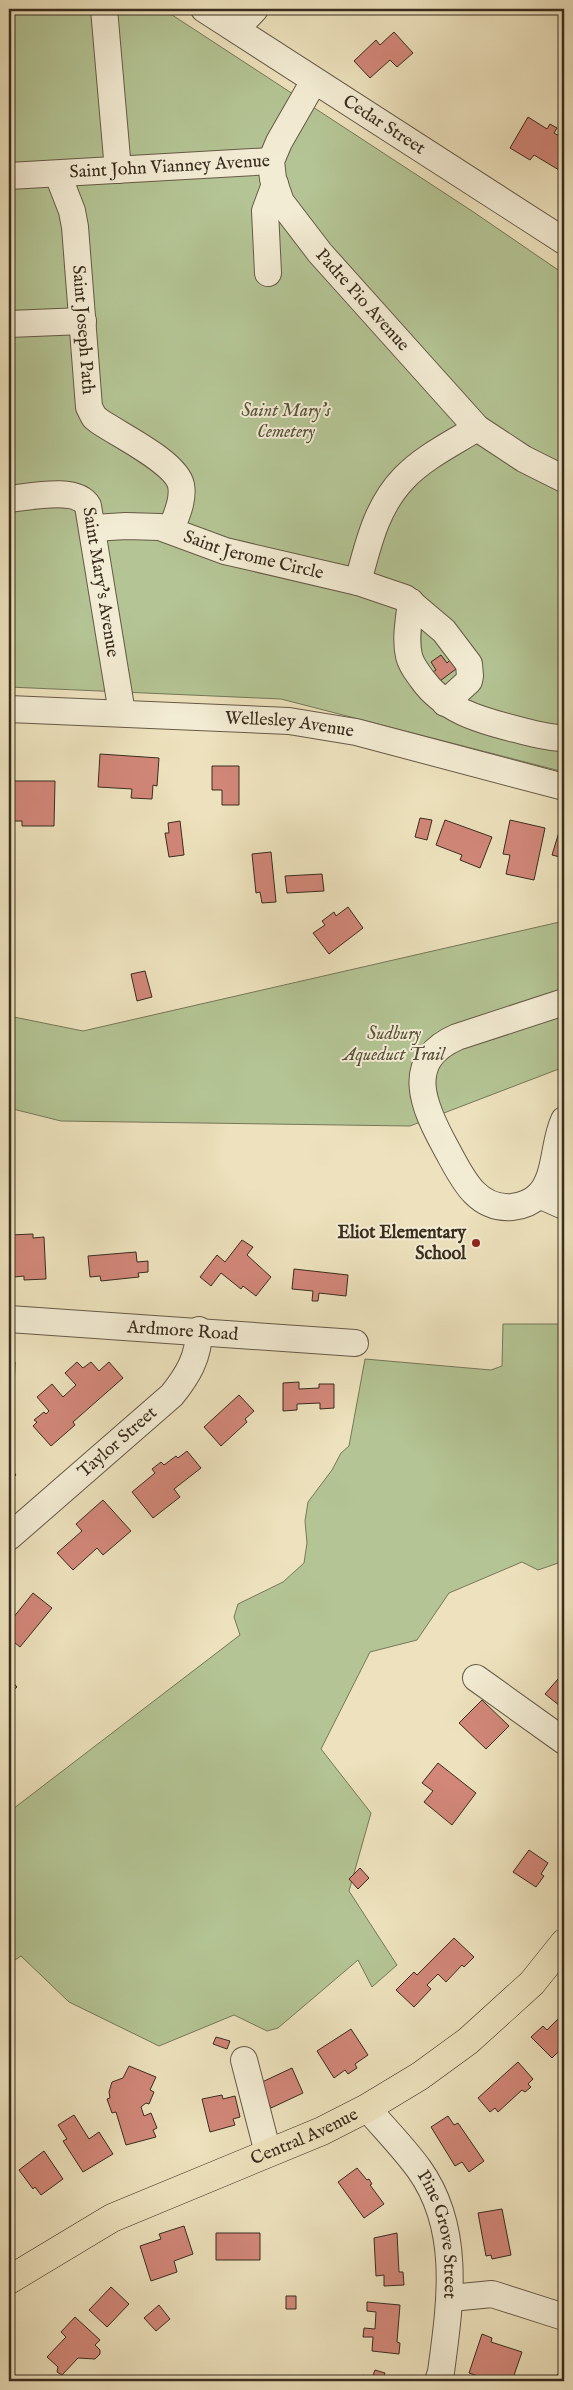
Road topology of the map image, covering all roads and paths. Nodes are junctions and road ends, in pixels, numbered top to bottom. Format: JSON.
{"nodes":[{"id":1,"x":104,"y":9,"type":"edge"},
{"id":2,"x":204,"y":9,"type":"edge"},
{"id":3,"x":255,"y":9,"type":"edge"},
{"id":4,"x":236,"y":30,"type":"junction"},
{"id":5,"x":314,"y":81,"type":"junction"},
{"id":6,"x":118,"y":170,"type":"junction"},
{"id":7,"x":273,"y":172,"type":"junction"},
{"id":8,"x":58,"y":175,"type":"junction"},
{"id":9,"x":9,"y":176,"type":"edge"},
{"id":10,"x":564,"y":241,"type":"edge"},
{"id":11,"x":268,"y":273,"type":"dead end"},
{"id":12,"x":83,"y":321,"type":"junction"},
{"id":13,"x":9,"y":324,"type":"edge"},
{"id":14,"x":477,"y":428,"type":"junction"},
{"id":15,"x":564,"y":479,"type":"edge"},
{"id":16,"x":9,"y":499,"type":"edge"},
{"id":17,"x":93,"y":528,"type":"junction"},
{"id":18,"x":171,"y":530,"type":"junction"},
{"id":19,"x":358,"y":582,"type":"junction"},
{"id":20,"x":411,"y":602,"type":"junction"},
{"id":21,"x":445,"y":703,"type":"junction"},
{"id":22,"x":9,"y":709,"type":"edge"},
{"id":23,"x":122,"y":713,"type":"junction"},
{"id":24,"x":564,"y":738,"type":"edge"},
{"id":25,"x":564,"y":787,"type":"edge"},
{"id":26,"x":564,"y":1002,"type":"edge"},
{"id":27,"x":564,"y":1120,"type":"edge"},
{"id":28,"x":539,"y":1195,"type":"junction"},
{"id":29,"x":564,"y":1206,"type":"edge"},
{"id":30,"x":9,"y":1319,"type":"edge"},
{"id":31,"x":199,"y":1330,"type":"junction"},
{"id":32,"x":355,"y":1343,"type":"dead end"},
{"id":33,"x":9,"y":1536,"type":"edge"},
{"id":34,"x":476,"y":1678,"type":"dead end"},
{"id":35,"x":564,"y":1741,"type":"edge"},
{"id":36,"x":564,"y":1943,"type":"edge"},
{"id":37,"x":244,"y":2060,"type":"dead end"},
{"id":38,"x":367,"y":2108,"type":"junction"},
{"id":39,"x":268,"y":2153,"type":"junction"},
{"id":40,"x":9,"y":2280,"type":"edge"},
{"id":41,"x":451,"y":2298,"type":"junction"},
{"id":42,"x":564,"y":2317,"type":"edge"},
{"id":43,"x":438,"y":2381,"type":"edge"}],
"edges":[{"from":1,"to":6,"type":"street"},
{"from":2,"to":4,"type":"street","name":"Cedar Street"},
{"from":3,"to":4,"type":"street"},
{"from":4,"to":5,"type":"street","name":"Cedar Street"},
{"from":5,"to":7,"type":"street","name":"Saint John Vianney Avenue"},
{"from":5,"to":10,"type":"street","name":"Cedar Street"},
{"from":6,"to":7,"type":"street","name":"Saint John Vianney Avenue"},
{"from":6,"to":8,"type":"street","name":"Saint John Vianney Avenue"},
{"from":7,"to":11,"type":"street"},
{"from":7,"to":14,"type":"street","name":"Padre Pio Avenue"},
{"from":8,"to":9,"type":"street","name":"Saint John Vianney Avenue"},
{"from":8,"to":12,"type":"street","name":"Saint Joseph Path"},
{"from":12,"to":13,"type":"street"},
{"from":12,"to":18,"type":"street","name":"Saint Joseph Path"},
{"from":14,"to":15,"type":"street","name":"Padre Pio Avenue"},
{"from":14,"to":19,"type":"street"},
{"from":16,"to":17,"type":"street","name":"Saint Mary's Avenue"},
{"from":17,"to":18,"type":"street","name":"Saint Jerome Circle"},
{"from":17,"to":23,"type":"street","name":"Saint Mary's Avenue"},
{"from":18,"to":19,"type":"street","name":"Saint Jerome Circle"},
{"from":19,"to":20,"type":"street","name":"Saint Jerome Circle"},
{"from":20,"to":21,"type":"street"},
{"from":20,"to":21,"type":"street","name":"Saint Jerome Circle"},
{"from":21,"to":24,"type":"street"},
{"from":22,"to":23,"type":"street","name":"Wellesley Avenue"},
{"from":23,"to":25,"type":"street","name":"Wellesley Avenue"},
{"from":26,"to":28,"type":"street"},
{"from":27,"to":28,"type":"street"},
{"from":28,"to":29,"type":"street"},
{"from":30,"to":31,"type":"street","name":"Ardmore Road"},
{"from":31,"to":32,"type":"street","name":"Ardmore Road"},
{"from":31,"to":33,"type":"street","name":"Taylor Street"},
{"from":34,"to":35,"type":"street"},
{"from":36,"to":38,"type":"main road","name":"Central Avenue"},
{"from":37,"to":39,"type":"street"},
{"from":38,"to":39,"type":"main road","name":"Central Avenue"},
{"from":38,"to":41,"type":"street","name":"Pine Grove Street"},
{"from":39,"to":40,"type":"main road","name":"Central Avenue"},
{"from":41,"to":42,"type":"street"},
{"from":41,"to":43,"type":"street","name":"Pine Grove Street"}]}
